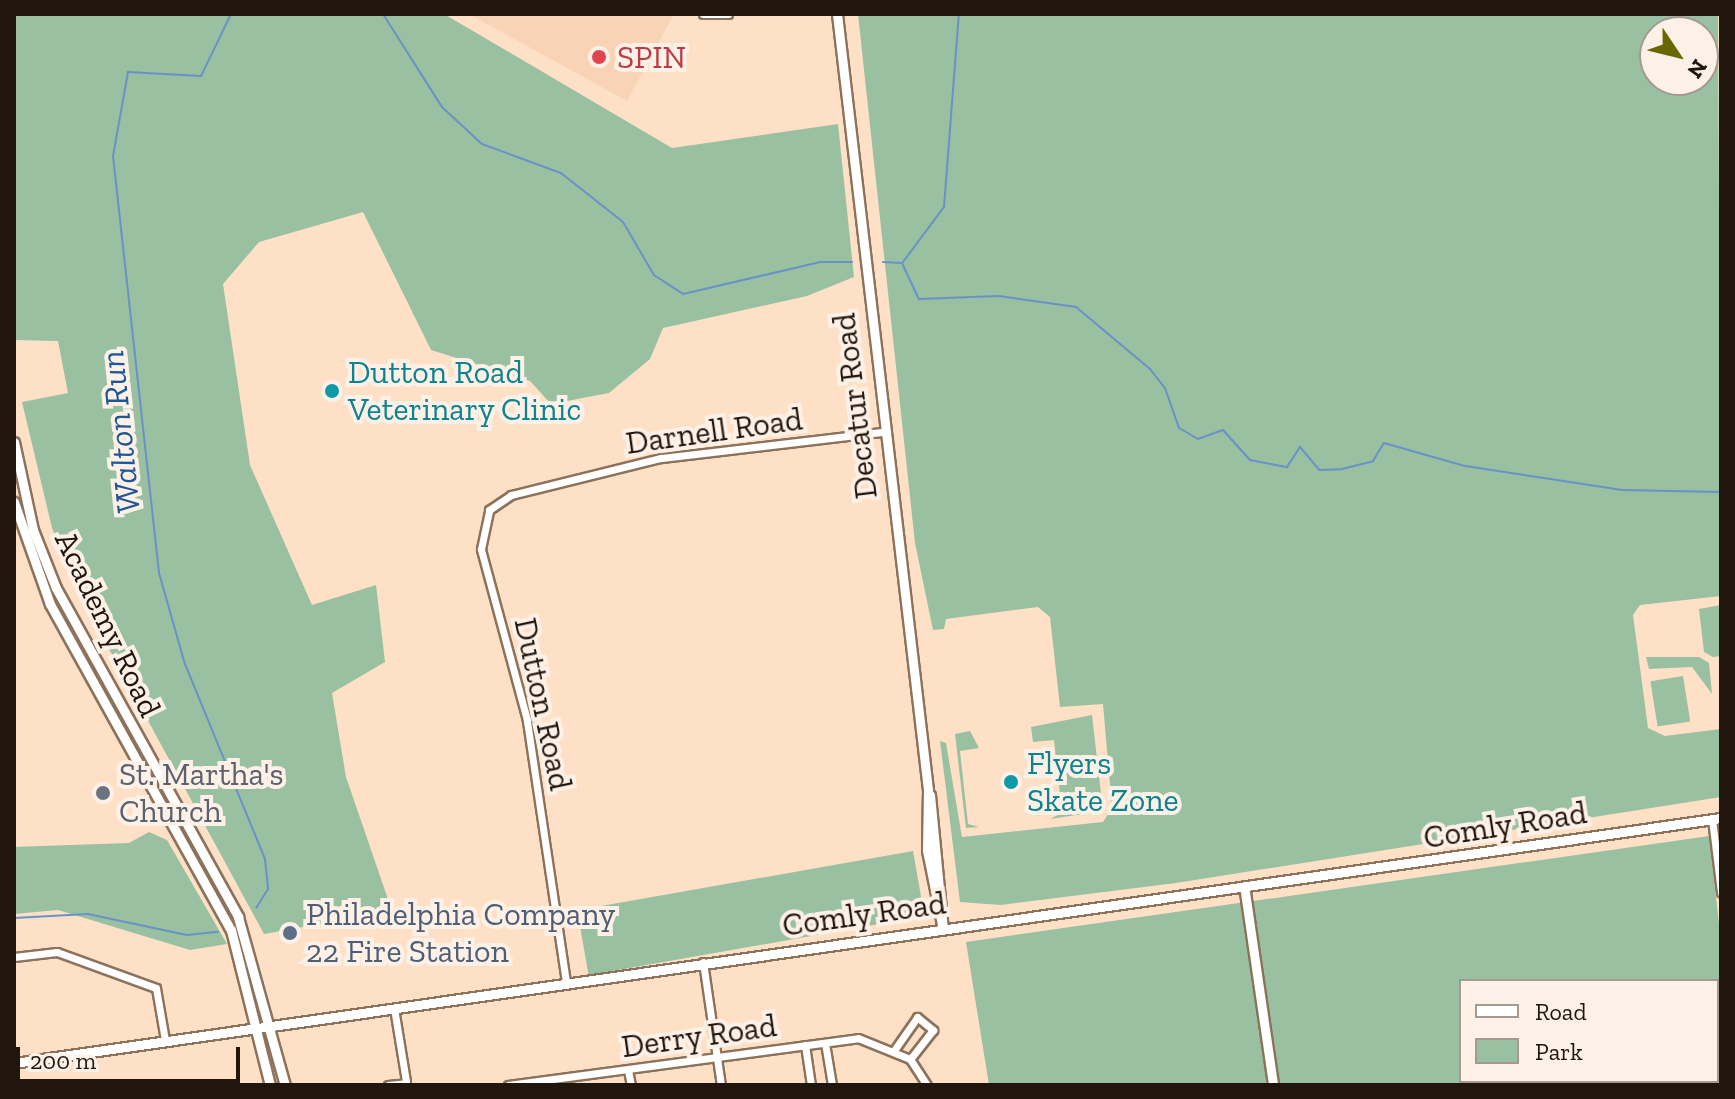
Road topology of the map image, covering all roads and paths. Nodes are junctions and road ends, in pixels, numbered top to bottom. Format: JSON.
{"nodes":[{"id":1,"x":703,"y":14,"type":"edge"},
{"id":2,"x":728,"y":14,"type":"edge"},
{"id":3,"x":837,"y":14,"type":"edge"},
{"id":4,"x":884,"y":432,"type":"junction"},
{"id":5,"x":14,"y":442,"type":"edge"},
{"id":6,"x":553,"y":485,"type":"joint"},
{"id":7,"x":14,"y":502,"type":"edge"},
{"id":8,"x":177,"y":806,"type":"junction"},
{"id":9,"x":166,"y":813,"type":"junction"},
{"id":10,"x":1717,"y":818,"type":"edge"},
{"id":11,"x":1245,"y":892,"type":"junction"},
{"id":12,"x":1721,"y":892,"type":"edge"},
{"id":13,"x":943,"y":929,"type":"junction"},
{"id":14,"x":14,"y":957,"type":"edge"},
{"id":15,"x":703,"y":962,"type":"junction"},
{"id":16,"x":566,"y":982,"type":"junction"},
{"id":17,"x":394,"y":1008,"type":"junction"},
{"id":18,"x":268,"y":1026,"type":"junction"},
{"id":19,"x":255,"y":1027,"type":"junction"},
{"id":20,"x":165,"y":1040,"type":"junction"},
{"id":21,"x":825,"y":1043,"type":"junction"},
{"id":22,"x":805,"y":1045,"type":"junction"},
{"id":23,"x":895,"y":1049,"type":"junction"},
{"id":24,"x":717,"y":1057,"type":"junction"},
{"id":25,"x":910,"y":1059,"type":"junction"},
{"id":26,"x":14,"y":1063,"type":"edge"},
{"id":27,"x":628,"y":1070,"type":"junction"},
{"id":28,"x":406,"y":1083,"type":"edge"},
{"id":29,"x":548,"y":1083,"type":"edge"},
{"id":30,"x":270,"y":1085,"type":"edge"},
{"id":31,"x":285,"y":1085,"type":"edge"},
{"id":32,"x":388,"y":1085,"type":"edge"},
{"id":33,"x":508,"y":1085,"type":"edge"},
{"id":34,"x":631,"y":1085,"type":"edge"},
{"id":35,"x":721,"y":1085,"type":"edge"},
{"id":36,"x":811,"y":1085,"type":"edge"},
{"id":37,"x":832,"y":1085,"type":"edge"},
{"id":38,"x":927,"y":1085,"type":"edge"},
{"id":39,"x":1273,"y":1085,"type":"edge"}],
"edges":[{"from":1,"to":2,"type":"street"},
{"from":3,"to":4,"type":"street","name":"Decatur Road"},
{"from":4,"to":6,"type":"street","name":"Darnell Road"},
{"from":4,"to":13,"type":"street","name":"Decatur Road"},
{"from":5,"to":8,"type":"street","name":"Academy Road"},
{"from":6,"to":16,"type":"street","name":"Dutton Road"},
{"from":7,"to":9,"type":"street","name":"Academy Road"},
{"from":8,"to":9,"type":"street"},
{"from":8,"to":18,"type":"street","name":"Academy Road"},
{"from":9,"to":19,"type":"street","name":"Academy Road"},
{"from":10,"to":11,"type":"street","name":"Comly Road"},
{"from":10,"to":12,"type":"street"},
{"from":11,"to":13,"type":"street","name":"Comly Road"},
{"from":11,"to":39,"type":"street"},
{"from":13,"to":15,"type":"street","name":"Comly Road"},
{"from":14,"to":20,"type":"street"},
{"from":15,"to":16,"type":"street","name":"Comly Road"},
{"from":15,"to":24,"type":"street"},
{"from":16,"to":17,"type":"street","name":"Comly Road"},
{"from":17,"to":18,"type":"street","name":"Comly Road"},
{"from":17,"to":28,"type":"street"},
{"from":18,"to":19,"type":"street","name":"Comly Road"},
{"from":18,"to":31,"type":"street","name":"Academy Road"},
{"from":19,"to":20,"type":"street","name":"Comly Road"},
{"from":19,"to":30,"type":"street","name":"Academy Road"},
{"from":20,"to":26,"type":"street","name":"Comly Road"},
{"from":21,"to":22,"type":"street","name":"Derry Road"},
{"from":21,"to":23,"type":"street","name":"Derry Road"},
{"from":21,"to":37,"type":"street"},
{"from":22,"to":24,"type":"street","name":"Derry Road"},
{"from":22,"to":36,"type":"street"},
{"from":23,"to":25,"type":"street","name":"Derry Road"},
{"from":23,"to":25,"type":"street"},
{"from":24,"to":27,"type":"street","name":"Derry Road"},
{"from":24,"to":35,"type":"street"},
{"from":25,"to":38,"type":"street"},
{"from":27,"to":29,"type":"street","name":"Derry Road"},
{"from":27,"to":34,"type":"street"},
{"from":28,"to":32,"type":"street"},
{"from":29,"to":33,"type":"street","name":"Derry Road"}]}
